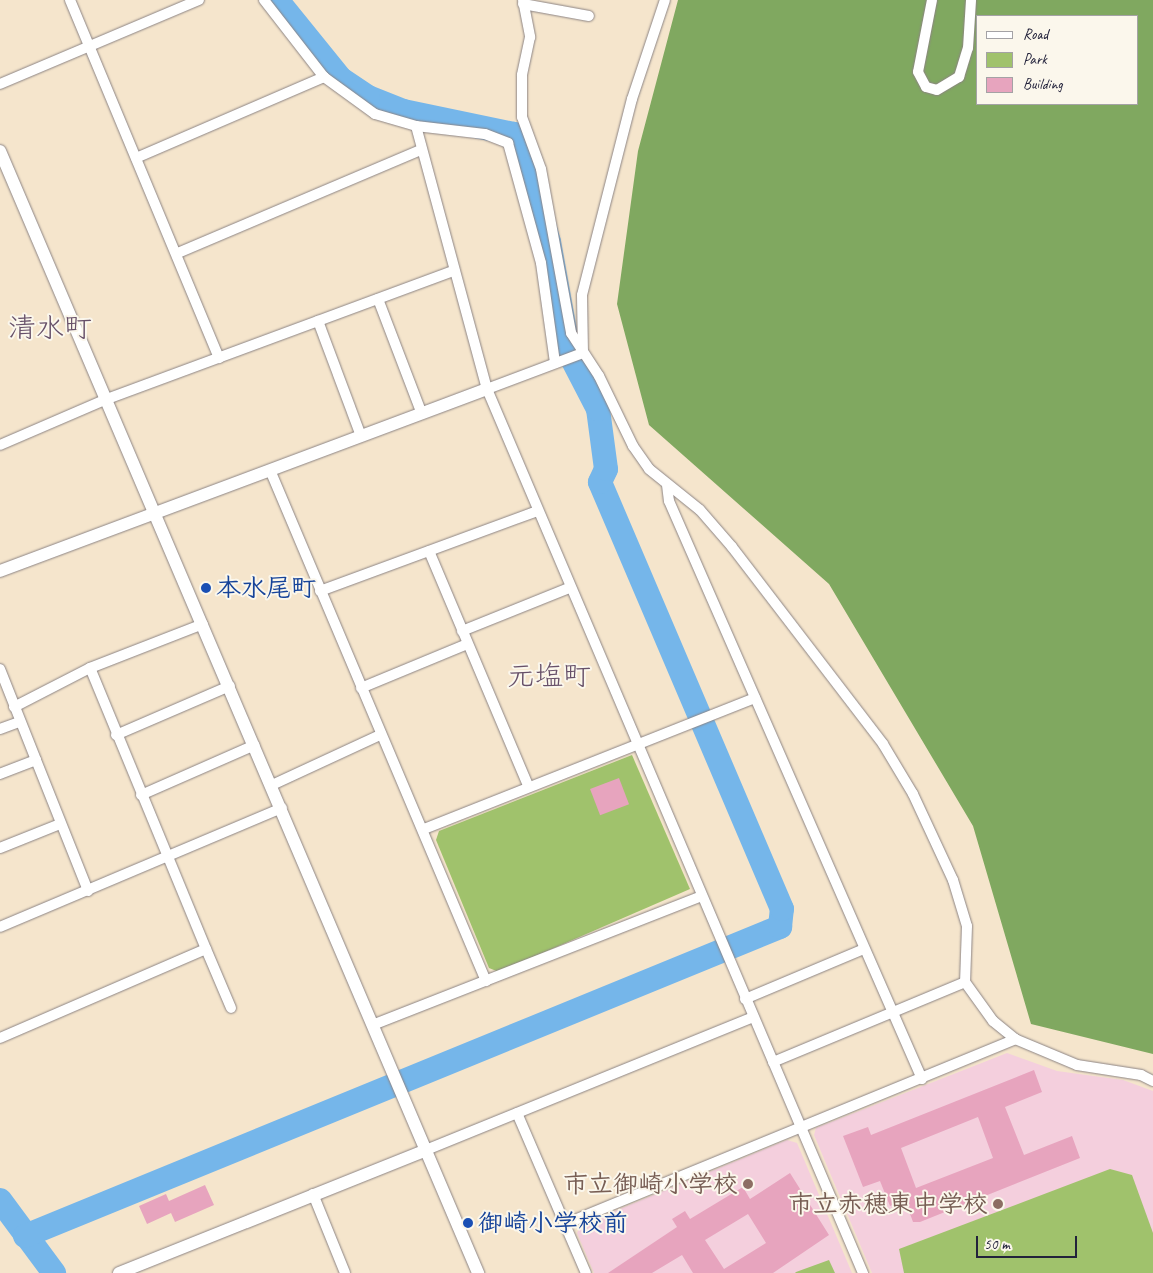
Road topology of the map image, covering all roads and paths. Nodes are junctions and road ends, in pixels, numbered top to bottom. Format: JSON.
{"nodes":[{"id":1,"x":70,"y":0,"type":"edge"},
{"id":2,"x":199,"y":0,"type":"edge"},
{"id":3,"x":264,"y":0,"type":"edge"},
{"id":4,"x":665,"y":0,"type":"edge"},
{"id":5,"x":932,"y":0,"type":"edge"},
{"id":6,"x":971,"y":0,"type":"edge"},
{"id":7,"x":523,"y":2,"type":"edge"},
{"id":8,"x":589,"y":16,"type":"dead end"},
{"id":9,"x":90,"y":46,"type":"junction"},
{"id":10,"x":324,"y":77,"type":"junction"},
{"id":11,"x":0,"y":84,"type":"edge"},
{"id":12,"x":416,"y":126,"type":"junction"},
{"id":13,"x":421,"y":150,"type":"junction"},
{"id":14,"x":0,"y":151,"type":"edge"},
{"id":15,"x":136,"y":158,"type":"junction"},
{"id":16,"x":178,"y":253,"type":"junction"},
{"id":17,"x":454,"y":271,"type":"junction"},
{"id":18,"x":378,"y":299,"type":"junction"},
{"id":19,"x":318,"y":321,"type":"junction"},
{"id":20,"x":584,"y":353,"type":"junction"},
{"id":21,"x":218,"y":358,"type":"junction"},
{"id":22,"x":555,"y":363,"type":"junction"},
{"id":23,"x":487,"y":389,"type":"junction"},
{"id":24,"x":107,"y":399,"type":"junction"},
{"id":25,"x":422,"y":414,"type":"junction"},
{"id":26,"x":361,"y":436,"type":"junction"},
{"id":27,"x":0,"y":445,"type":"edge"},
{"id":28,"x":270,"y":470,"type":"junction"},
{"id":29,"x":667,"y":484,"type":"junction"},
{"id":30,"x":537,"y":511,"type":"junction"},
{"id":31,"x":156,"y":513,"type":"junction"},
{"id":32,"x":429,"y":551,"type":"junction"},
{"id":33,"x":0,"y":571,"type":"edge"},
{"id":34,"x":569,"y":588,"type":"junction"},
{"id":35,"x":320,"y":591,"type":"junction"},
{"id":36,"x":203,"y":624,"type":"junction"},
{"id":37,"x":462,"y":631,"type":"junction"},
{"id":38,"x":468,"y":644,"type":"junction"},
{"id":39,"x":90,"y":668,"type":"junction"},
{"id":40,"x":0,"y":669,"type":"edge"},
{"id":41,"x":230,"y":686,"type":"junction"},
{"id":42,"x":361,"y":688,"type":"junction"},
{"id":43,"x":755,"y":698,"type":"junction"},
{"id":44,"x":14,"y":708,"type":"junction"},
{"id":45,"x":19,"y":722,"type":"junction"},
{"id":46,"x":0,"y":729,"type":"edge"},
{"id":47,"x":116,"y":735,"type":"junction"},
{"id":48,"x":380,"y":735,"type":"junction"},
{"id":49,"x":639,"y":743,"type":"junction"},
{"id":50,"x":255,"y":745,"type":"junction"},
{"id":51,"x":36,"y":760,"type":"junction"},
{"id":52,"x":0,"y":774,"type":"edge"},
{"id":53,"x":272,"y":784,"type":"junction"},
{"id":54,"x":528,"y":786,"type":"junction"},
{"id":55,"x":141,"y":795,"type":"junction"},
{"id":56,"x":282,"y":808,"type":"junction"},
{"id":57,"x":60,"y":824,"type":"junction"},
{"id":58,"x":424,"y":829,"type":"junction"},
{"id":59,"x":0,"y":848,"type":"edge"},
{"id":60,"x":167,"y":859,"type":"junction"},
{"id":61,"x":88,"y":891,"type":"junction"},
{"id":62,"x":702,"y":896,"type":"junction"},
{"id":63,"x":0,"y":927,"type":"edge"},
{"id":64,"x":206,"y":949,"type":"junction"},
{"id":65,"x":864,"y":949,"type":"junction"},
{"id":66,"x":486,"y":980,"type":"junction"},
{"id":67,"x":964,"y":982,"type":"junction"},
{"id":68,"x":745,"y":999,"type":"junction"},
{"id":69,"x":231,"y":1008,"type":"dead end"},
{"id":70,"x":893,"y":1010,"type":"junction"},
{"id":71,"x":753,"y":1017,"type":"junction"},
{"id":72,"x":375,"y":1024,"type":"junction"},
{"id":73,"x":0,"y":1038,"type":"edge"},
{"id":74,"x":1015,"y":1039,"type":"junction"},
{"id":75,"x":773,"y":1062,"type":"junction"},
{"id":76,"x":922,"y":1079,"type":"junction"},
{"id":77,"x":1153,"y":1081,"type":"edge"},
{"id":78,"x":517,"y":1114,"type":"junction"},
{"id":79,"x":800,"y":1127,"type":"junction"},
{"id":80,"x":426,"y":1150,"type":"junction"},
{"id":81,"x":313,"y":1194,"type":"junction"},
{"id":82,"x":565,"y":1224,"type":"junction"},
{"id":83,"x":119,"y":1273,"type":"edge"},
{"id":84,"x":345,"y":1273,"type":"edge"},
{"id":85,"x":478,"y":1273,"type":"edge"},
{"id":86,"x":586,"y":1273,"type":"edge"},
{"id":87,"x":862,"y":1273,"type":"edge"}],
"edges":[{"from":1,"to":9,"type":"street"},
{"from":2,"to":9,"type":"street"},
{"from":3,"to":10,"type":"street"},
{"from":4,"to":20,"type":"street"},
{"from":5,"to":6,"type":"street"},
{"from":7,"to":8,"type":"street"},
{"from":7,"to":20,"type":"street"},
{"from":9,"to":11,"type":"street"},
{"from":9,"to":15,"type":"street"},
{"from":10,"to":12,"type":"street"},
{"from":10,"to":15,"type":"street"},
{"from":12,"to":13,"type":"street"},
{"from":12,"to":22,"type":"street"},
{"from":13,"to":16,"type":"street"},
{"from":13,"to":17,"type":"street"},
{"from":14,"to":24,"type":"street"},
{"from":15,"to":16,"type":"street"},
{"from":16,"to":21,"type":"street"},
{"from":17,"to":18,"type":"street"},
{"from":17,"to":23,"type":"street"},
{"from":18,"to":19,"type":"street"},
{"from":18,"to":25,"type":"street"},
{"from":19,"to":21,"type":"street"},
{"from":19,"to":26,"type":"street"},
{"from":20,"to":22,"type":"street"},
{"from":20,"to":29,"type":"street"},
{"from":21,"to":24,"type":"street"},
{"from":22,"to":23,"type":"street"},
{"from":23,"to":25,"type":"street"},
{"from":23,"to":30,"type":"street"},
{"from":24,"to":27,"type":"street"},
{"from":24,"to":31,"type":"street"},
{"from":25,"to":26,"type":"street"},
{"from":26,"to":28,"type":"street"},
{"from":28,"to":31,"type":"street"},
{"from":28,"to":35,"type":"street"},
{"from":29,"to":43,"type":"street"},
{"from":29,"to":67,"type":"street"},
{"from":30,"to":32,"type":"street"},
{"from":30,"to":34,"type":"street"},
{"from":31,"to":33,"type":"street"},
{"from":31,"to":36,"type":"street"},
{"from":32,"to":35,"type":"street"},
{"from":32,"to":37,"type":"street"},
{"from":34,"to":37,"type":"street"},
{"from":34,"to":49,"type":"street"},
{"from":35,"to":42,"type":"street"},
{"from":36,"to":39,"type":"street"},
{"from":36,"to":41,"type":"street"},
{"from":37,"to":38,"type":"street"},
{"from":38,"to":42,"type":"street"},
{"from":38,"to":54,"type":"street"},
{"from":39,"to":44,"type":"street"},
{"from":39,"to":47,"type":"street"},
{"from":40,"to":44,"type":"street"},
{"from":41,"to":47,"type":"street"},
{"from":41,"to":50,"type":"street"},
{"from":42,"to":48,"type":"street"},
{"from":43,"to":49,"type":"street"},
{"from":43,"to":65,"type":"street"},
{"from":44,"to":45,"type":"street"},
{"from":45,"to":46,"type":"street"},
{"from":45,"to":51,"type":"street"},
{"from":47,"to":55,"type":"street"},
{"from":48,"to":53,"type":"street"},
{"from":48,"to":58,"type":"street"},
{"from":49,"to":54,"type":"street"},
{"from":49,"to":62,"type":"street"},
{"from":50,"to":53,"type":"street"},
{"from":50,"to":55,"type":"street"},
{"from":51,"to":52,"type":"street"},
{"from":51,"to":57,"type":"street"},
{"from":53,"to":56,"type":"street"},
{"from":54,"to":58,"type":"street"},
{"from":55,"to":60,"type":"street"},
{"from":56,"to":60,"type":"street"},
{"from":56,"to":72,"type":"street"},
{"from":57,"to":59,"type":"street"},
{"from":57,"to":61,"type":"street"},
{"from":58,"to":66,"type":"street"},
{"from":60,"to":61,"type":"street"},
{"from":60,"to":64,"type":"street"},
{"from":61,"to":63,"type":"street"},
{"from":62,"to":66,"type":"street"},
{"from":62,"to":68,"type":"street"},
{"from":64,"to":69,"type":"street"},
{"from":64,"to":73,"type":"street"},
{"from":65,"to":68,"type":"street"},
{"from":65,"to":70,"type":"street"},
{"from":66,"to":72,"type":"street"},
{"from":67,"to":70,"type":"street"},
{"from":67,"to":74,"type":"street"},
{"from":68,"to":71,"type":"street"},
{"from":70,"to":75,"type":"street"},
{"from":70,"to":76,"type":"street"},
{"from":71,"to":75,"type":"street"},
{"from":71,"to":78,"type":"street"},
{"from":72,"to":80,"type":"street"},
{"from":74,"to":76,"type":"street"},
{"from":74,"to":77,"type":"street"},
{"from":75,"to":79,"type":"street"},
{"from":76,"to":79,"type":"street"},
{"from":78,"to":80,"type":"street"},
{"from":78,"to":82,"type":"street"},
{"from":79,"to":82,"type":"street"},
{"from":79,"to":87,"type":"street"},
{"from":80,"to":81,"type":"street"},
{"from":80,"to":85,"type":"street"},
{"from":81,"to":83,"type":"street"},
{"from":81,"to":84,"type":"street"},
{"from":82,"to":86,"type":"street"}]}
